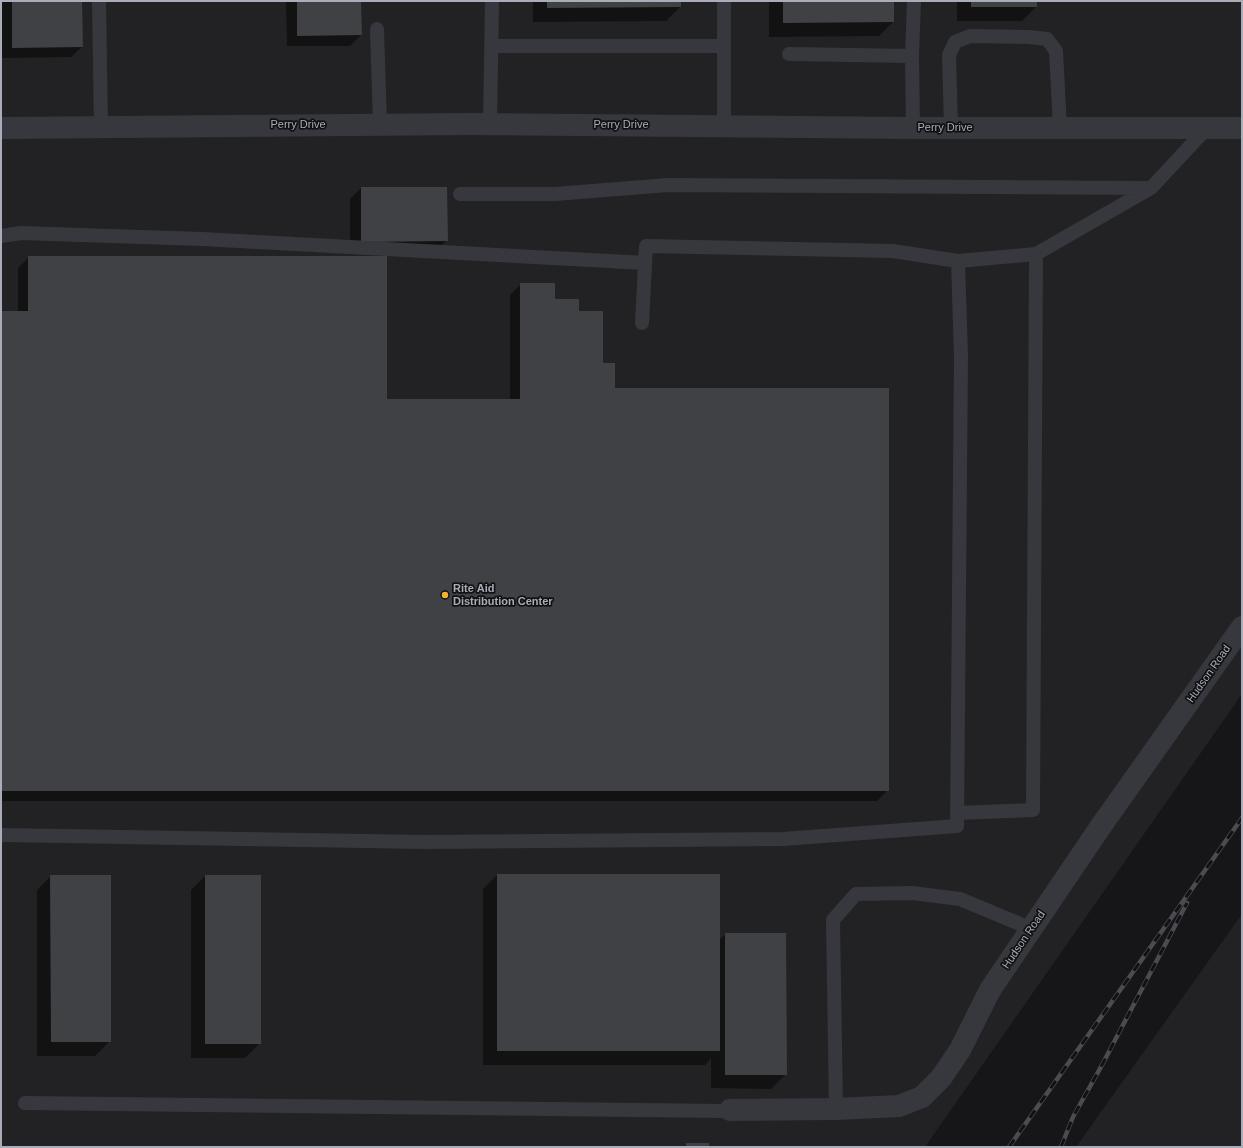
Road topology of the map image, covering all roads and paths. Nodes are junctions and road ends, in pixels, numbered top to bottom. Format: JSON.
{"nodes":[{"id":1,"x":99,"y":1,"type":"edge"},
{"id":2,"x":492,"y":1,"type":"edge"},
{"id":3,"x":724,"y":1,"type":"edge"},
{"id":4,"x":914,"y":1,"type":"edge"},
{"id":5,"x":376,"y":29,"type":"dead end"},
{"id":6,"x":492,"y":46,"type":"junction"},
{"id":7,"x":724,"y":46,"type":"junction"},
{"id":8,"x":789,"y":54,"type":"dead end"},
{"id":9,"x":912,"y":56,"type":"junction"},
{"id":10,"x":490,"y":124,"type":"junction"},
{"id":11,"x":380,"y":125,"type":"junction"},
{"id":12,"x":724,"y":126,"type":"junction"},
{"id":13,"x":101,"y":127,"type":"junction"},
{"id":14,"x":1,"y":128,"type":"edge"},
{"id":15,"x":913,"y":128,"type":"junction"},
{"id":16,"x":951,"y":128,"type":"junction"},
{"id":17,"x":1060,"y":128,"type":"junction"},
{"id":18,"x":1207,"y":128,"type":"junction"},
{"id":19,"x":1242,"y":128,"type":"edge"},
{"id":20,"x":1151,"y":188,"type":"junction"},
{"id":21,"x":460,"y":194,"type":"dead end"},
{"id":22,"x":1,"y":236,"type":"edge"},
{"id":23,"x":1036,"y":254,"type":"junction"},
{"id":24,"x":958,"y":261,"type":"junction"},
{"id":25,"x":645,"y":263,"type":"junction"},
{"id":26,"x":642,"y":323,"type":"dead end"},
{"id":27,"x":1242,"y":627,"type":"edge"},
{"id":28,"x":957,"y":813,"type":"junction"},
{"id":29,"x":1,"y":835,"type":"edge"},
{"id":30,"x":1032,"y":928,"type":"junction"},
{"id":31,"x":25,"y":1102,"type":"dead end"},
{"id":32,"x":836,"y":1109,"type":"junction"},
{"id":33,"x":730,"y":1110,"type":"joint"}],
"edges":[{"from":1,"to":13,"type":"lane"},
{"from":2,"to":6,"type":"lane"},
{"from":3,"to":7,"type":"lane"},
{"from":4,"to":9,"type":"lane"},
{"from":5,"to":11,"type":"lane"},
{"from":6,"to":7,"type":"lane"},
{"from":6,"to":10,"type":"lane"},
{"from":7,"to":12,"type":"lane"},
{"from":8,"to":9,"type":"lane"},
{"from":9,"to":15,"type":"lane"},
{"from":10,"to":11,"type":"street","name":"Perry Drive"},
{"from":10,"to":12,"type":"street","name":"Perry Drive"},
{"from":11,"to":13,"type":"street","name":"Perry Drive"},
{"from":12,"to":15,"type":"street","name":"Perry Drive"},
{"from":13,"to":14,"type":"street","name":"Perry Drive"},
{"from":15,"to":16,"type":"street","name":"Perry Drive"},
{"from":16,"to":17,"type":"street","name":"Perry Drive"},
{"from":16,"to":17,"type":"lane"},
{"from":17,"to":18,"type":"street","name":"Perry Drive"},
{"from":18,"to":19,"type":"street","name":"Perry Drive"},
{"from":18,"to":20,"type":"lane"},
{"from":20,"to":21,"type":"lane"},
{"from":20,"to":23,"type":"lane"},
{"from":22,"to":25,"type":"lane"},
{"from":23,"to":24,"type":"lane"},
{"from":23,"to":28,"type":"lane"},
{"from":24,"to":25,"type":"lane"},
{"from":24,"to":28,"type":"lane"},
{"from":25,"to":26,"type":"lane"},
{"from":27,"to":30,"type":"street","name":"Hudson Road"},
{"from":28,"to":29,"type":"lane"},
{"from":30,"to":32,"type":"street","name":"Hudson Road"},
{"from":30,"to":32,"type":"lane"},
{"from":31,"to":33,"type":"lane"},
{"from":32,"to":33,"type":"street","name":"Hudson Road"}]}
